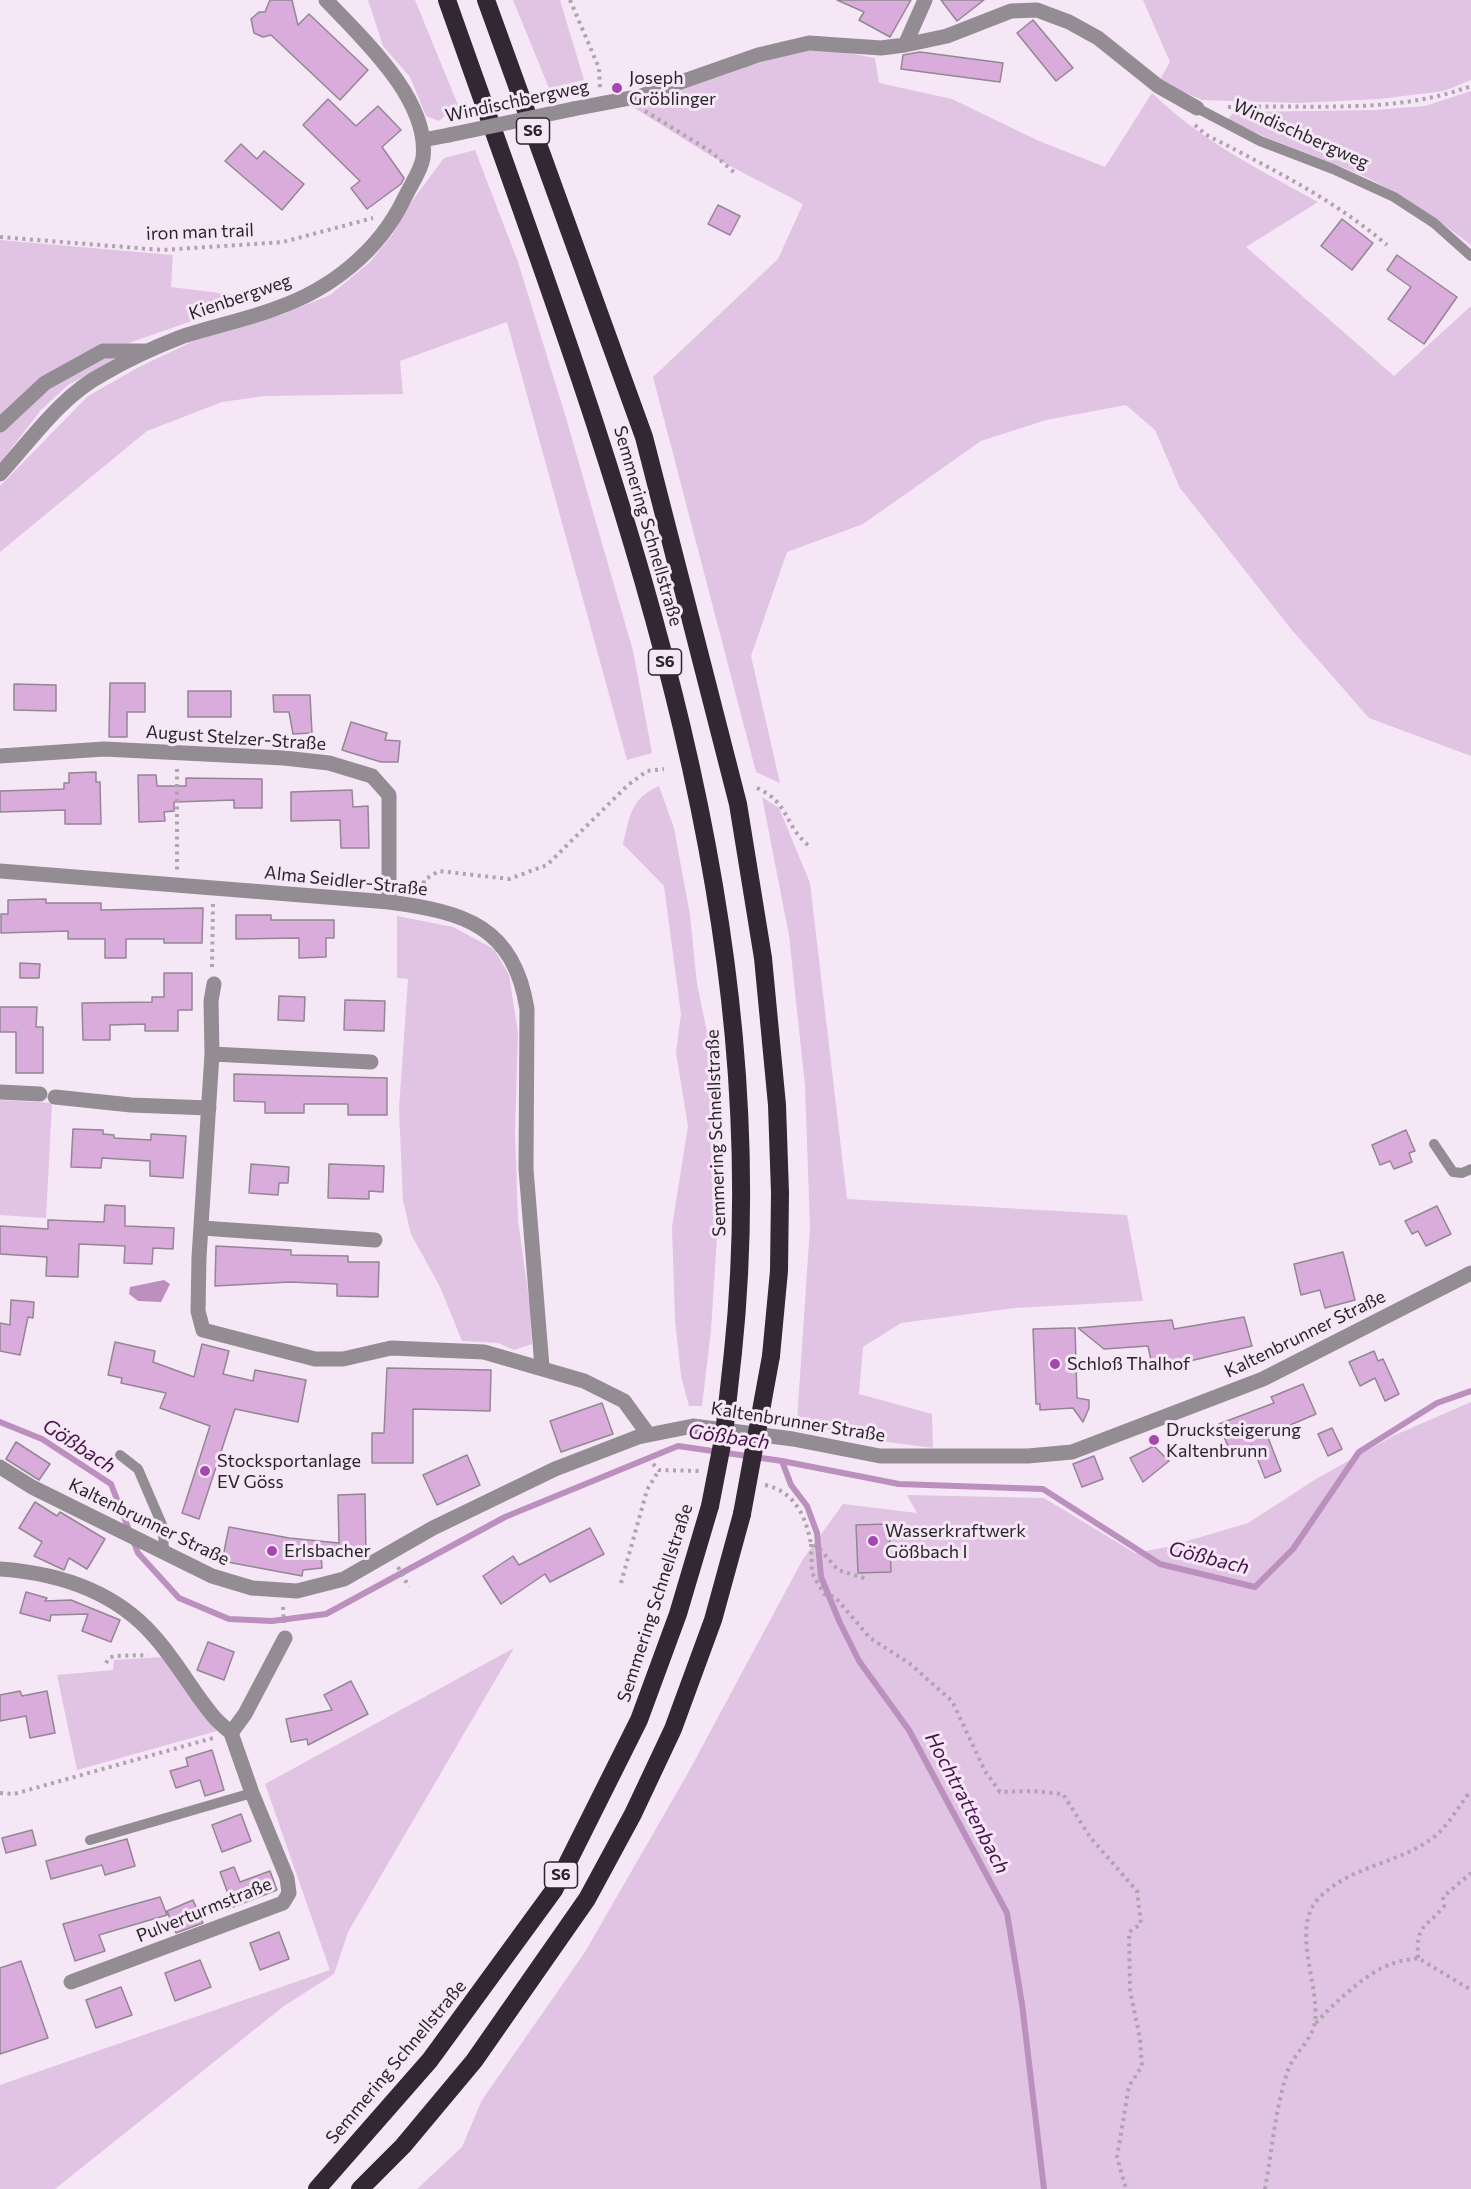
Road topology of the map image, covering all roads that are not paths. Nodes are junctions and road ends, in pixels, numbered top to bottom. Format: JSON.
{"nodes":[{"id":1,"x":326,"y":0,"type":"edge"},
{"id":2,"x":447,"y":0,"type":"edge"},
{"id":3,"x":486,"y":0,"type":"edge"},
{"id":4,"x":925,"y":0,"type":"edge"},
{"id":5,"x":905,"y":45,"type":"junction"},
{"id":6,"x":1193,"y":114,"type":"joint"},
{"id":7,"x":423,"y":140,"type":"junction"},
{"id":8,"x":1471,"y":256,"type":"edge"},
{"id":9,"x":151,"y":351,"type":"junction"},
{"id":10,"x":0,"y":425,"type":"edge"},
{"id":11,"x":0,"y":474,"type":"edge"},
{"id":12,"x":0,"y":756,"type":"edge"},
{"id":13,"x":0,"y":871,"type":"edge"},
{"id":14,"x":389,"y":902,"type":"junction"},
{"id":15,"x":213,"y":979,"type":"road end"},
{"id":16,"x":212,"y":1054,"type":"junction"},
{"id":17,"x":371,"y":1062,"type":"dead end"},
{"id":18,"x":0,"y":1092,"type":"edge"},
{"id":19,"x":209,"y":1108,"type":"junction"},
{"id":20,"x":1434,"y":1144,"type":"dead end"},
{"id":21,"x":1471,"y":1169,"type":"edge"},
{"id":22,"x":202,"y":1228,"type":"junction"},
{"id":23,"x":375,"y":1240,"type":"dead end"},
{"id":24,"x":1471,"y":1273,"type":"edge"},
{"id":25,"x":542,"y":1367,"type":"junction"},
{"id":26,"x":648,"y":1434,"type":"junction"},
{"id":27,"x":120,"y":1455,"type":"dead end"},
{"id":28,"x":0,"y":1467,"type":"edge"},
{"id":29,"x":157,"y":1550,"type":"junction"},
{"id":30,"x":0,"y":1569,"type":"edge"},
{"id":31,"x":285,"y":1638,"type":"dead end"},
{"id":32,"x":231,"y":1733,"type":"junction"},
{"id":33,"x":252,"y":1793,"type":"junction"},
{"id":34,"x":90,"y":1840,"type":"dead end"},
{"id":35,"x":71,"y":1982,"type":"dead end"},
{"id":36,"x":317,"y":2189,"type":"edge"},
{"id":37,"x":360,"y":2189,"type":"edge"}],
"edges":[{"from":1,"to":7,"type":"street"},
{"from":2,"to":36,"type":"highway","name":"Semmering Schnellstraße","number":"S6","bridge":true},
{"from":3,"to":37,"type":"highway","name":"Semmering Schnellstraße","number":"S6","bridge":true},
{"from":4,"to":5,"type":"street"},
{"from":5,"to":6,"type":"street","name":"Windischbergweg"},
{"from":5,"to":7,"type":"street","name":"Windischbergweg","bridge":true},
{"from":6,"to":8,"type":"lane","name":"Windischbergweg"},
{"from":7,"to":9,"type":"street","name":"Kienbergweg"},
{"from":9,"to":10,"type":"street","name":"Kienbergweg"},
{"from":9,"to":11,"type":"street","name":"Kienbergweg"},
{"from":12,"to":14,"type":"street","name":"August Stelzer-Straße"},
{"from":13,"to":14,"type":"street","name":"Alma Seidler-Straße"},
{"from":14,"to":25,"type":"street","name":"Alma Seidler-Straße"},
{"from":15,"to":16,"type":"street"},
{"from":16,"to":17,"type":"street"},
{"from":16,"to":19,"type":"street"},
{"from":18,"to":19,"type":"street"},
{"from":19,"to":22,"type":"street"},
{"from":20,"to":21,"type":"lane"},
{"from":22,"to":23,"type":"street"},
{"from":22,"to":25,"type":"street"},
{"from":24,"to":26,"type":"street","name":"Kaltenbrunner Straße"},
{"from":25,"to":26,"type":"street"},
{"from":26,"to":29,"type":"street","name":"Kaltenbrunner Straße"},
{"from":27,"to":29,"type":"lane"},
{"from":28,"to":29,"type":"street","name":"Kaltenbrunner Straße"},
{"from":30,"to":32,"type":"street","name":"Pulverturmstraße"},
{"from":31,"to":32,"type":"street"},
{"from":32,"to":33,"type":"street","name":"Pulverturmstraße"},
{"from":33,"to":34,"type":"lane"},
{"from":33,"to":35,"type":"street","name":"Pulverturmstraße"}]}
